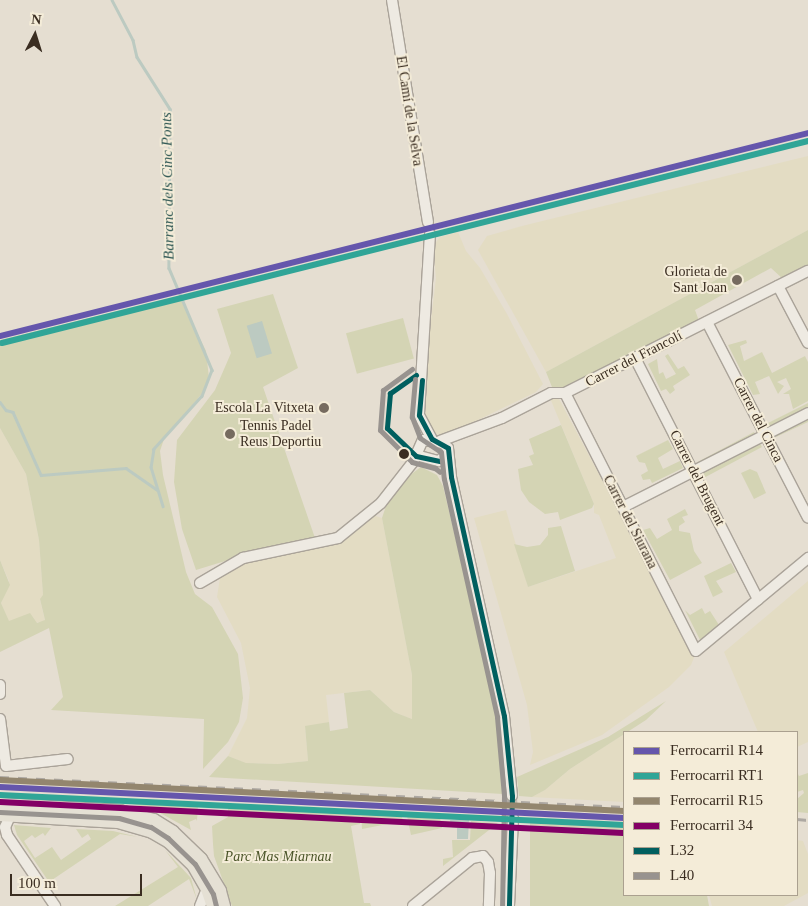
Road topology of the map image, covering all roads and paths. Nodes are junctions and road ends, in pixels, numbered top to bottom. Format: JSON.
{"nodes":[{"id":1,"x":392,"y":0,"type":"edge"},
{"id":2,"x":428,"y":222,"type":"dead end"},
{"id":3,"x":430,"y":234,"type":"dead end"},
{"id":4,"x":808,"y":271,"type":"edge"},
{"id":5,"x":778,"y":286,"type":"junction"},
{"id":6,"x":707,"y":322,"type":"junction"},
{"id":7,"x":808,"y":343,"type":"edge"},
{"id":8,"x":635,"y":358,"type":"junction"},
{"id":9,"x":565,"y":393,"type":"junction"},
{"id":10,"x":808,"y":413,"type":"edge"},
{"id":11,"x":419,"y":415,"type":"junction"},
{"id":12,"x":765,"y":435,"type":"junction"},
{"id":13,"x":441,"y":449,"type":"junction"},
{"id":14,"x":419,"y":454,"type":"junction"},
{"id":15,"x":693,"y":472,"type":"junction"},
{"id":16,"x":623,"y":507,"type":"junction"},
{"id":17,"x":808,"y":518,"type":"edge"},
{"id":18,"x":808,"y":558,"type":"edge"},
{"id":19,"x":200,"y":583,"type":"dead end"},
{"id":20,"x":758,"y":599,"type":"junction"},
{"id":21,"x":0,"y":685,"type":"edge"},
{"id":22,"x":0,"y":694,"type":"edge"},
{"id":23,"x":0,"y":719,"type":"edge"},
{"id":24,"x":68,"y":759,"type":"dead end"},
{"id":25,"x":512,"y":796,"type":"tunnel mouth"},
{"id":26,"x":0,"y":804,"type":"edge"},
{"id":27,"x":5,"y":815,"type":"edge"},
{"id":28,"x":513,"y":818,"type":"tunnel mouth"},
{"id":29,"x":207,"y":889,"type":"junction"},
{"id":30,"x":55,"y":906,"type":"edge"},
{"id":31,"x":200,"y":906,"type":"edge"},
{"id":32,"x":213,"y":906,"type":"edge"},
{"id":33,"x":224,"y":906,"type":"edge"},
{"id":34,"x":413,"y":906,"type":"edge"},
{"id":35,"x":489,"y":906,"type":"edge"},
{"id":36,"x":509,"y":906,"type":"edge"}],
"edges":[{"from":1,"to":2,"type":"street","name":"El Camí de la Selva"},
{"from":3,"to":11,"type":"street"},
{"from":4,"to":5,"type":"street","name":"Carrer del Francolí"},
{"from":5,"to":6,"type":"street","name":"Carrer del Francolí"},
{"from":5,"to":7,"type":"street"},
{"from":6,"to":8,"type":"street","name":"Carrer del Francolí"},
{"from":6,"to":12,"type":"street","name":"Carrer del Cinca"},
{"from":8,"to":9,"type":"street","name":"Carrer del Francolí"},
{"from":8,"to":15,"type":"street","name":"Carrer del Brugent"},
{"from":9,"to":13,"type":"street","name":"Carrer del Francolí"},
{"from":9,"to":16,"type":"street","name":"Carrer del Siurana"},
{"from":10,"to":12,"type":"street"},
{"from":11,"to":13,"type":"street"},
{"from":11,"to":14,"type":"street"},
{"from":12,"to":15,"type":"street"},
{"from":12,"to":17,"type":"street","name":"Carrer del Cinca"},
{"from":13,"to":14,"type":"street"},
{"from":13,"to":14,"type":"street","name":"Carrer del Francolí"},
{"from":13,"to":25,"type":"street"},
{"from":14,"to":19,"type":"street"},
{"from":15,"to":16,"type":"street"},
{"from":15,"to":20,"type":"street","name":"Carrer del Brugent"},
{"from":16,"to":20,"type":"street","name":"Carrer del Siurana"},
{"from":18,"to":20,"type":"street"},
{"from":21,"to":22,"type":"street"},
{"from":23,"to":24,"type":"street"},
{"from":26,"to":33,"type":"main road"},
{"from":27,"to":29,"type":"main road"},
{"from":27,"to":30,"type":"street"},
{"from":28,"to":36,"type":"street"},
{"from":29,"to":31,"type":"street"},
{"from":29,"to":32,"type":"main road"},
{"from":34,"to":35,"type":"street"}]}
